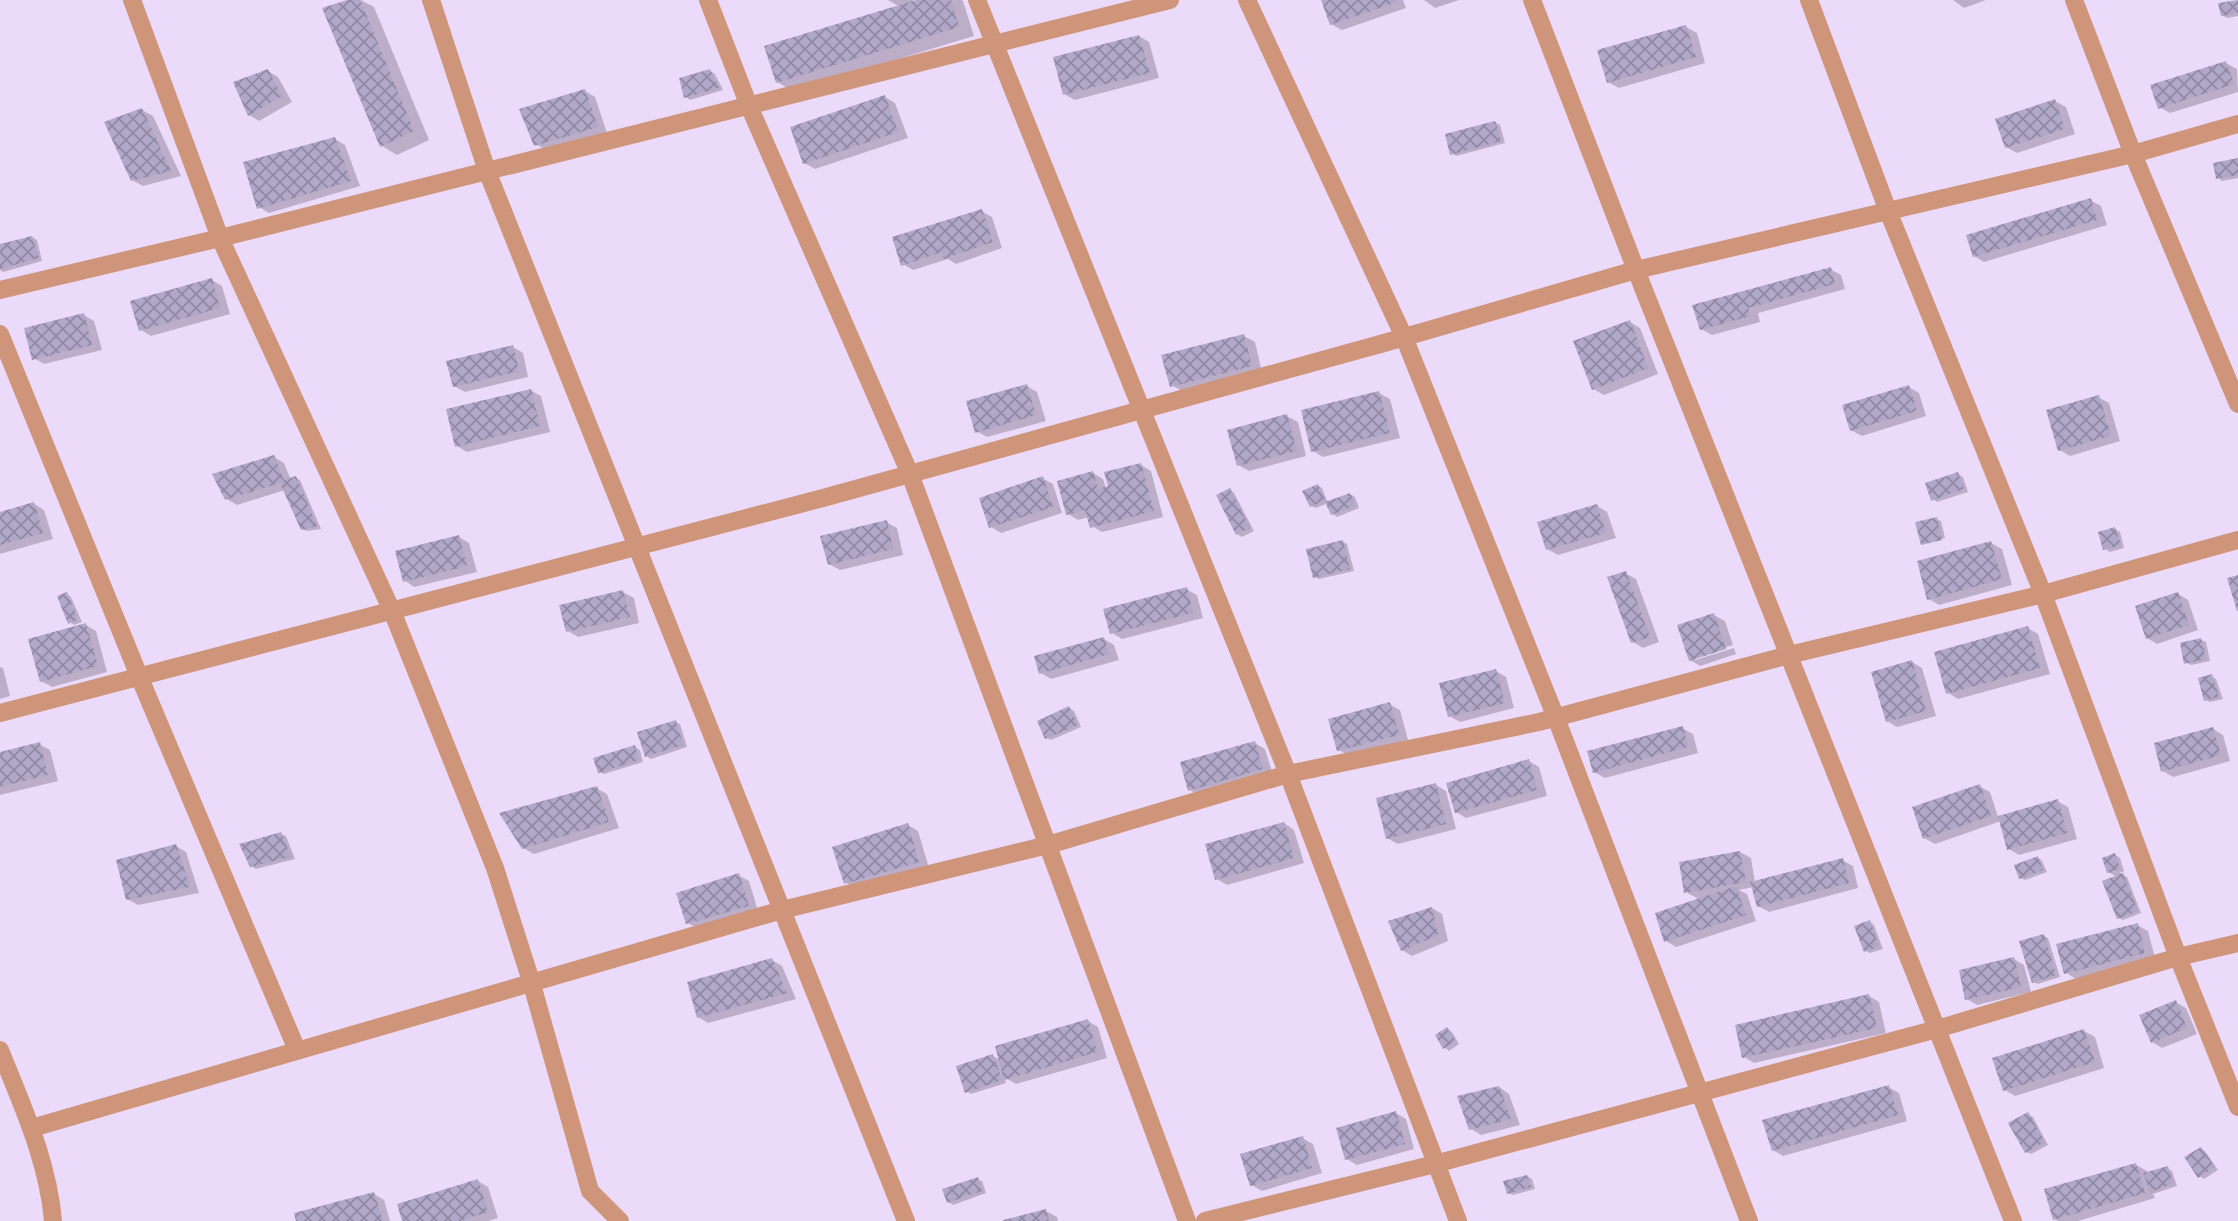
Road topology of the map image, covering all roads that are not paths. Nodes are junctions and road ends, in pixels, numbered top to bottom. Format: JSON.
{"nodes":[{"id":1,"x":132,"y":0,"type":"edge"},
{"id":2,"x":431,"y":0,"type":"edge"},
{"id":3,"x":708,"y":0,"type":"edge"},
{"id":4,"x":977,"y":0,"type":"edge"},
{"id":5,"x":1170,"y":0,"type":"edge"},
{"id":6,"x":1247,"y":0,"type":"edge"},
{"id":7,"x":1532,"y":0,"type":"edge"},
{"id":8,"x":1809,"y":0,"type":"edge"},
{"id":9,"x":2074,"y":0,"type":"edge"},
{"id":10,"x":995,"y":44,"type":"junction"},
{"id":11,"x":749,"y":106,"type":"junction"},
{"id":12,"x":2238,"y":124,"type":"edge"},
{"id":13,"x":2133,"y":153,"type":"junction"},
{"id":14,"x":487,"y":172,"type":"junction"},
{"id":15,"x":1888,"y":211,"type":"junction"},
{"id":16,"x":220,"y":238,"type":"junction"},
{"id":17,"x":1636,"y":270,"type":"junction"},
{"id":18,"x":0,"y":290,"type":"edge"},
{"id":19,"x":0,"y":334,"type":"edge"},
{"id":20,"x":1404,"y":337,"type":"junction"},
{"id":21,"x":2238,"y":404,"type":"edge"},
{"id":22,"x":1141,"y":410,"type":"junction"},
{"id":23,"x":910,"y":474,"type":"junction"},
{"id":24,"x":2238,"y":540,"type":"edge"},
{"id":25,"x":637,"y":547,"type":"junction"},
{"id":26,"x":2043,"y":594,"type":"junction"},
{"id":27,"x":392,"y":611,"type":"junction"},
{"id":28,"x":1789,"y":655,"type":"junction"},
{"id":29,"x":138,"y":676,"type":"junction"},
{"id":30,"x":0,"y":713,"type":"edge"},
{"id":31,"x":1556,"y":718,"type":"junction"},
{"id":32,"x":1288,"y":774,"type":"junction"},
{"id":33,"x":1048,"y":845,"type":"junction"},
{"id":34,"x":782,"y":910,"type":"junction"},
{"id":35,"x":2238,"y":943,"type":"edge"},
{"id":36,"x":2178,"y":957,"type":"junction"},
{"id":37,"x":531,"y":981,"type":"junction"},
{"id":38,"x":1937,"y":1029,"type":"junction"},
{"id":39,"x":297,"y":1050,"type":"junction"},
{"id":40,"x":1,"y":1057,"type":"edge"},
{"id":41,"x":1699,"y":1092,"type":"junction"},
{"id":42,"x":2238,"y":1107,"type":"edge"},
{"id":43,"x":32,"y":1129,"type":"junction"},
{"id":44,"x":1435,"y":1164,"type":"junction"},
{"id":45,"x":53,"y":1221,"type":"edge"},
{"id":46,"x":620,"y":1221,"type":"edge"},
{"id":47,"x":906,"y":1221,"type":"edge"},
{"id":48,"x":1187,"y":1221,"type":"edge"},
{"id":49,"x":1205,"y":1221,"type":"edge"},
{"id":50,"x":1458,"y":1221,"type":"edge"},
{"id":51,"x":1749,"y":1221,"type":"edge"},
{"id":52,"x":2013,"y":1221,"type":"edge"}],
"edges":[{"from":1,"to":16,"type":"street"},
{"from":2,"to":14,"type":"street"},
{"from":3,"to":11,"type":"street"},
{"from":4,"to":10,"type":"street"},
{"from":5,"to":10,"type":"street"},
{"from":6,"to":20,"type":"street"},
{"from":7,"to":17,"type":"street"},
{"from":8,"to":15,"type":"street"},
{"from":9,"to":13,"type":"street"},
{"from":10,"to":11,"type":"street"},
{"from":10,"to":22,"type":"street"},
{"from":11,"to":14,"type":"street"},
{"from":11,"to":23,"type":"street"},
{"from":12,"to":13,"type":"street"},
{"from":13,"to":15,"type":"street"},
{"from":13,"to":21,"type":"street"},
{"from":14,"to":16,"type":"street"},
{"from":14,"to":25,"type":"street"},
{"from":15,"to":17,"type":"street"},
{"from":15,"to":26,"type":"street"},
{"from":16,"to":18,"type":"street"},
{"from":16,"to":27,"type":"street"},
{"from":17,"to":20,"type":"street"},
{"from":17,"to":28,"type":"street"},
{"from":19,"to":29,"type":"street"},
{"from":20,"to":22,"type":"street"},
{"from":20,"to":31,"type":"street"},
{"from":22,"to":23,"type":"street"},
{"from":22,"to":32,"type":"street"},
{"from":23,"to":25,"type":"street"},
{"from":23,"to":33,"type":"street"},
{"from":24,"to":26,"type":"street"},
{"from":25,"to":27,"type":"street"},
{"from":25,"to":34,"type":"street"},
{"from":26,"to":28,"type":"street"},
{"from":26,"to":36,"type":"street"},
{"from":27,"to":29,"type":"street"},
{"from":27,"to":37,"type":"street"},
{"from":28,"to":31,"type":"street"},
{"from":28,"to":38,"type":"street"},
{"from":29,"to":30,"type":"street"},
{"from":29,"to":39,"type":"street"},
{"from":31,"to":32,"type":"street"},
{"from":31,"to":41,"type":"street"},
{"from":32,"to":33,"type":"street"},
{"from":32,"to":44,"type":"street"},
{"from":33,"to":34,"type":"street"},
{"from":33,"to":48,"type":"street"},
{"from":34,"to":37,"type":"street"},
{"from":34,"to":47,"type":"street"},
{"from":35,"to":36,"type":"street"},
{"from":36,"to":38,"type":"street"},
{"from":36,"to":42,"type":"street"},
{"from":37,"to":39,"type":"street"},
{"from":37,"to":46,"type":"street"},
{"from":38,"to":41,"type":"street"},
{"from":38,"to":52,"type":"street"},
{"from":39,"to":43,"type":"street"},
{"from":40,"to":43,"type":"street"},
{"from":41,"to":44,"type":"street"},
{"from":41,"to":51,"type":"street"},
{"from":43,"to":45,"type":"street"},
{"from":44,"to":49,"type":"street"},
{"from":44,"to":50,"type":"street"}]}
